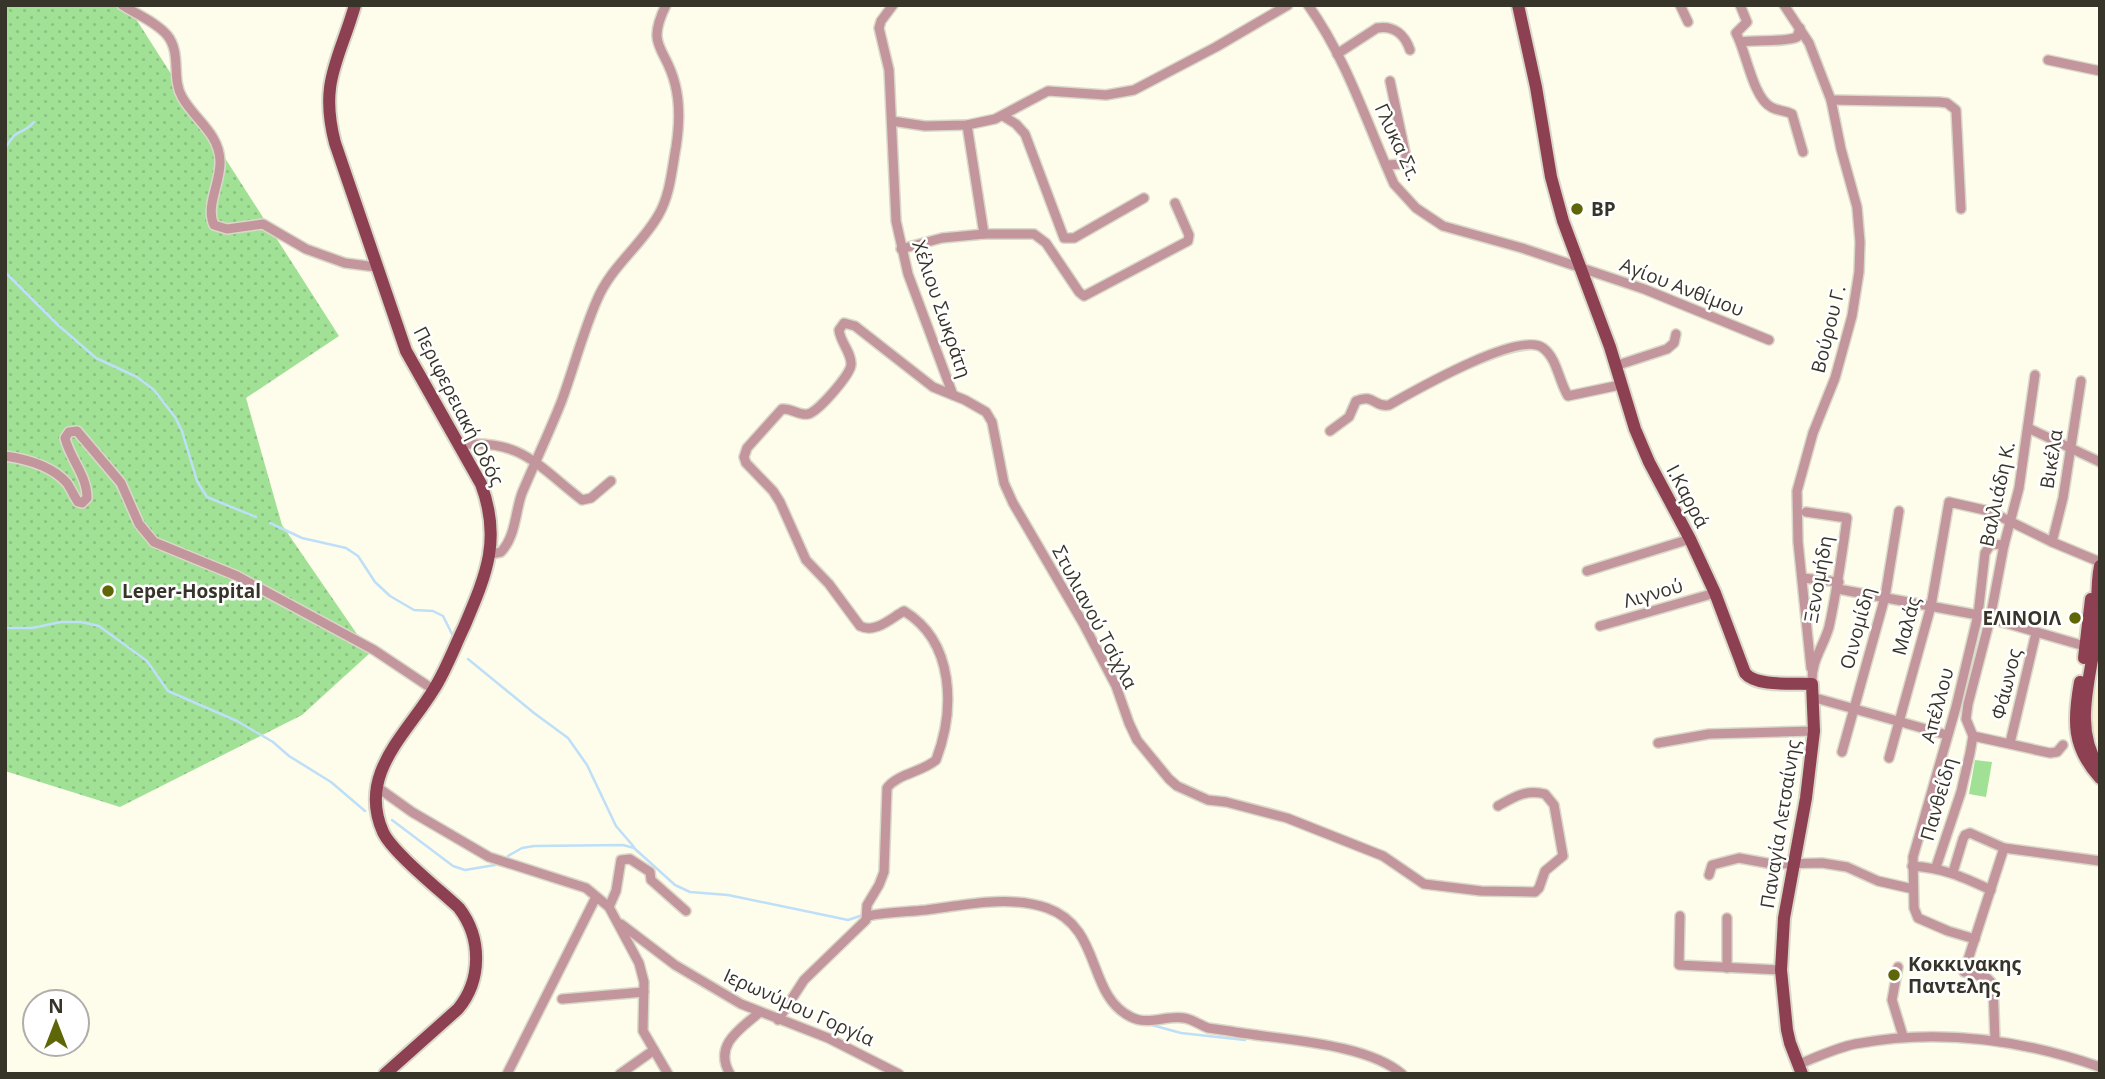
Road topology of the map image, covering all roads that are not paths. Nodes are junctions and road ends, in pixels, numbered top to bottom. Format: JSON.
{"nodes":[{"id":1,"x":122,"y":5,"type":"edge"},
{"id":2,"x":355,"y":5,"type":"edge"},
{"id":3,"x":666,"y":5,"type":"edge"},
{"id":4,"x":893,"y":5,"type":"edge"},
{"id":5,"x":1288,"y":5,"type":"edge"},
{"id":6,"x":1308,"y":5,"type":"edge"},
{"id":7,"x":1518,"y":5,"type":"edge"},
{"id":8,"x":1680,"y":5,"type":"edge"},
{"id":9,"x":1741,"y":5,"type":"edge"},
{"id":10,"x":1784,"y":5,"type":"edge"},
{"id":11,"x":1688,"y":22,"type":"dead end"},
{"id":12,"x":1800,"y":28,"type":"junction"},
{"id":13,"x":1741,"y":42,"type":"junction"},
{"id":14,"x":1410,"y":50,"type":"dead end"},
{"id":15,"x":1337,"y":54,"type":"junction"},
{"id":16,"x":2048,"y":60,"type":"dead end"},
{"id":17,"x":2100,"y":71,"type":"edge"},
{"id":18,"x":1390,"y":81,"type":"dead end"},
{"id":19,"x":1831,"y":100,"type":"junction"},
{"id":20,"x":1003,"y":116,"type":"junction"},
{"id":21,"x":892,"y":121,"type":"junction"},
{"id":22,"x":967,"y":125,"type":"junction"},
{"id":23,"x":1803,"y":152,"type":"dead end"},
{"id":24,"x":1385,"y":164,"type":"junction"},
{"id":25,"x":1144,"y":198,"type":"dead end"},
{"id":26,"x":1175,"y":203,"type":"dead end"},
{"id":27,"x":1961,"y":209,"type":"dead end"},
{"id":28,"x":984,"y":234,"type":"junction"},
{"id":29,"x":901,"y":249,"type":"junction"},
{"id":30,"x":376,"y":267,"type":"junction"},
{"id":31,"x":1582,"y":269,"type":"junction"},
{"id":32,"x":1676,"y":334,"type":"dead end"},
{"id":33,"x":1769,"y":340,"type":"dead end"},
{"id":34,"x":1615,"y":366,"type":"junction"},
{"id":35,"x":2035,"y":375,"type":"dead end"},
{"id":36,"x":2081,"y":381,"type":"dead end"},
{"id":37,"x":1620,"y":385,"type":"junction"},
{"id":38,"x":953,"y":395,"type":"junction"},
{"id":39,"x":2028,"y":428,"type":"junction"},
{"id":40,"x":1330,"y":431,"type":"dead end"},
{"id":41,"x":459,"y":444,"type":"junction"},
{"id":42,"x":2071,"y":450,"type":"junction"},
{"id":43,"x":5,"y":456,"type":"edge"},
{"id":44,"x":2100,"y":462,"type":"edge"},
{"id":45,"x":537,"y":464,"type":"junction"},
{"id":46,"x":611,"y":481,"type":"dead end"},
{"id":47,"x":1899,"y":511,"type":"dead end"},
{"id":48,"x":1806,"y":512,"type":"dead end"},
{"id":49,"x":2011,"y":521,"type":"junction"},
{"id":50,"x":1690,"y":539,"type":"junction"},
{"id":51,"x":2052,"y":542,"type":"junction"},
{"id":52,"x":2004,"y":545,"type":"junction"},
{"id":53,"x":491,"y":554,"type":"junction"},
{"id":54,"x":2100,"y":564,"type":"edge"},
{"id":55,"x":1587,"y":570,"type":"dead end"},
{"id":56,"x":1803,"y":578,"type":"junction"},
{"id":57,"x":1838,"y":586,"type":"junction"},
{"id":58,"x":1715,"y":593,"type":"junction"},
{"id":59,"x":1885,"y":597,"type":"junction"},
{"id":60,"x":1931,"y":606,"type":"junction"},
{"id":61,"x":1979,"y":615,"type":"junction"},
{"id":62,"x":1990,"y":619,"type":"junction"},
{"id":63,"x":1600,"y":626,"type":"dead end"},
{"id":64,"x":2036,"y":633,"type":"junction"},
{"id":65,"x":2089,"y":647,"type":"junction"},
{"id":66,"x":1811,"y":668,"type":"junction"},
{"id":67,"x":433,"y":690,"type":"junction"},
{"id":68,"x":1812,"y":690,"type":"junction"},
{"id":69,"x":1853,"y":708,"type":"junction"},
{"id":70,"x":1898,"y":720,"type":"junction"},
{"id":71,"x":1814,"y":731,"type":"junction"},
{"id":72,"x":1947,"y":734,"type":"junction"},
{"id":73,"x":1973,"y":736,"type":"junction"},
{"id":74,"x":1658,"y":743,"type":"dead end"},
{"id":75,"x":2010,"y":743,"type":"junction"},
{"id":76,"x":2063,"y":744,"type":"dead end"},
{"id":77,"x":1842,"y":752,"type":"dead end"},
{"id":78,"x":1889,"y":758,"type":"dead end"},
{"id":79,"x":2100,"y":769,"type":"edge"},
{"id":80,"x":2100,"y":778,"type":"edge"},
{"id":81,"x":377,"y":788,"type":"junction"},
{"id":82,"x":1498,"y":806,"type":"dead end"},
{"id":83,"x":2004,"y":848,"type":"junction"},
{"id":84,"x":2100,"y":861,"type":"edge"},
{"id":85,"x":1793,"y":864,"type":"junction"},
{"id":86,"x":1912,"y":866,"type":"junction"},
{"id":87,"x":1936,"y":867,"type":"junction"},
{"id":88,"x":1953,"y":872,"type":"junction"},
{"id":89,"x":1709,"y":875,"type":"dead end"},
{"id":90,"x":1913,"y":889,"type":"junction"},
{"id":91,"x":1991,"y":890,"type":"junction"},
{"id":92,"x":596,"y":897,"type":"junction"},
{"id":93,"x":609,"y":907,"type":"junction"},
{"id":94,"x":686,"y":911,"type":"dead end"},
{"id":95,"x":868,"y":911,"type":"junction"},
{"id":96,"x":1680,"y":916,"type":"dead end"},
{"id":97,"x":1727,"y":918,"type":"dead end"},
{"id":98,"x":617,"y":920,"type":"junction"},
{"id":99,"x":1975,"y":939,"type":"junction"},
{"id":100,"x":1898,"y":967,"type":"dead end"},
{"id":101,"x":1727,"y":968,"type":"junction"},
{"id":102,"x":1781,"y":970,"type":"junction"},
{"id":103,"x":644,"y":992,"type":"junction"},
{"id":104,"x":562,"y":999,"type":"dead end"},
{"id":105,"x":760,"y":1012,"type":"junction"},
{"id":106,"x":778,"y":1020,"type":"junction"},
{"id":107,"x":1903,"y":1036,"type":"junction"},
{"id":108,"x":1995,"y":1040,"type":"junction"},
{"id":109,"x":654,"y":1050,"type":"junction"},
{"id":110,"x":2100,"y":1067,"type":"edge"},
{"id":111,"x":1801,"y":1069,"type":"edge"},
{"id":112,"x":386,"y":1074,"type":"edge"},
{"id":113,"x":508,"y":1074,"type":"edge"},
{"id":114,"x":620,"y":1074,"type":"edge"},
{"id":115,"x":668,"y":1074,"type":"edge"},
{"id":116,"x":730,"y":1074,"type":"edge"},
{"id":117,"x":899,"y":1074,"type":"edge"},
{"id":118,"x":1402,"y":1074,"type":"edge"}],
"edges":[{"from":1,"to":30,"type":"street"},
{"from":2,"to":30,"type":"main road","name":"Περιφερειακή Οδός"},
{"from":3,"to":45,"type":"street"},
{"from":4,"to":21,"type":"street","name":"Χέλιου Σωκράτη"},
{"from":5,"to":20,"type":"street"},
{"from":6,"to":15,"type":"street","name":"Γλυκα Στ."},
{"from":7,"to":31,"type":"main road","name":"Ι.Καρρά"},
{"from":8,"to":11,"type":"street"},
{"from":9,"to":13,"type":"street"},
{"from":10,"to":12,"type":"street","name":"Βούρου Γ."},
{"from":12,"to":13,"type":"street"},
{"from":12,"to":19,"type":"street","name":"Βούρου Γ."},
{"from":13,"to":23,"type":"street"},
{"from":14,"to":15,"type":"street"},
{"from":15,"to":24,"type":"street","name":"Γλυκα Στ."},
{"from":16,"to":17,"type":"street"},
{"from":18,"to":24,"type":"street"},
{"from":19,"to":27,"type":"street"},
{"from":19,"to":56,"type":"street","name":"Βούρου Γ."},
{"from":20,"to":22,"type":"street"},
{"from":20,"to":25,"type":"street"},
{"from":21,"to":22,"type":"street"},
{"from":21,"to":29,"type":"street","name":"Χέλιου Σωκράτη"},
{"from":22,"to":28,"type":"street"},
{"from":24,"to":31,"type":"street","name":"Γλυκα Στ."},
{"from":26,"to":28,"type":"street"},
{"from":28,"to":29,"type":"street"},
{"from":29,"to":38,"type":"street","name":"Χέλιου Σωκράτη"},
{"from":30,"to":41,"type":"main road","name":"Περιφερειακή Οδός"},
{"from":31,"to":33,"type":"street","name":"Αγίου Ανθίμου"},
{"from":31,"to":34,"type":"main road","name":"Ι.Καρρά"},
{"from":32,"to":34,"type":"street"},
{"from":34,"to":37,"type":"main road","name":"Ι.Καρρά"},
{"from":35,"to":39,"type":"street","name":"Βαλλιάδη Κ."},
{"from":36,"to":42,"type":"street","name":"Βικέλα"},
{"from":37,"to":40,"type":"street"},
{"from":37,"to":50,"type":"main road","name":"Ι.Καρρά"},
{"from":38,"to":82,"type":"street","name":"Στυλιανού Τσίχλα"},
{"from":38,"to":95,"type":"street","name":"Χέλιου Σωκράτη"},
{"from":39,"to":42,"type":"street"},
{"from":39,"to":49,"type":"street","name":"Βαλλιάδη Κ."},
{"from":41,"to":45,"type":"street"},
{"from":41,"to":53,"type":"main road","name":"Περιφερειακή Οδός"},
{"from":42,"to":44,"type":"street"},
{"from":42,"to":51,"type":"street","name":"Βικέλα"},
{"from":43,"to":67,"type":"street"},
{"from":45,"to":46,"type":"street"},
{"from":45,"to":53,"type":"street"},
{"from":47,"to":59,"type":"street","name":"Οινομίδη"},
{"from":48,"to":57,"type":"street","name":"Ξενομήδη"},
{"from":49,"to":51,"type":"street"},
{"from":49,"to":52,"type":"street","name":"Βαλλιάδη Κ."},
{"from":49,"to":60,"type":"street","name":"Μαλάς"},
{"from":50,"to":55,"type":"street"},
{"from":50,"to":58,"type":"main road","name":"Ι.Καρρά"},
{"from":51,"to":54,"type":"street"},
{"from":52,"to":61,"type":"street","name":"Απέλλου"},
{"from":52,"to":62,"type":"street","name":"Βαλλιάδη Κ."},
{"from":53,"to":67,"type":"main road","name":"Περιφερειακή Οδός"},
{"from":54,"to":65,"type":"main road"},
{"from":56,"to":57,"type":"street"},
{"from":56,"to":66,"type":"street","name":"Βούρου Γ."},
{"from":57,"to":59,"type":"street"},
{"from":57,"to":66,"type":"street","name":"Ξενομήδη"},
{"from":58,"to":63,"type":"street","name":"Λιγνού"},
{"from":58,"to":68,"type":"main road","name":"Ι.Καρρά"},
{"from":59,"to":60,"type":"street"},
{"from":59,"to":69,"type":"street","name":"Οινομίδη"},
{"from":60,"to":61,"type":"street"},
{"from":60,"to":70,"type":"street","name":"Μαλάς"},
{"from":61,"to":62,"type":"street"},
{"from":61,"to":72,"type":"street","name":"Απέλλου"},
{"from":62,"to":64,"type":"street"},
{"from":62,"to":73,"type":"street","name":"Πανθείδη"},
{"from":64,"to":65,"type":"street"},
{"from":64,"to":75,"type":"street","name":"Φάωνος"},
{"from":65,"to":79,"type":"main road"},
{"from":65,"to":80,"type":"main road"},
{"from":66,"to":68,"type":"street","name":"Ξενομήδη"},
{"from":67,"to":81,"type":"main road","name":"Περιφερειακή Οδός"},
{"from":68,"to":69,"type":"street"},
{"from":68,"to":71,"type":"main road","name":"Παναγία Λετσαίνης"},
{"from":69,"to":70,"type":"street"},
{"from":69,"to":77,"type":"street","name":"Οινομίδη"},
{"from":70,"to":72,"type":"street"},
{"from":70,"to":78,"type":"street","name":"Μαλάς"},
{"from":71,"to":74,"type":"street"},
{"from":71,"to":85,"type":"main road","name":"Παναγία Λετσαίνης"},
{"from":72,"to":86,"type":"street","name":"Απέλλου"},
{"from":73,"to":75,"type":"street"},
{"from":73,"to":87,"type":"street","name":"Πανθείδη"},
{"from":75,"to":76,"type":"street"},
{"from":81,"to":92,"type":"street"},
{"from":81,"to":112,"type":"main road","name":"Περιφερειακή Οδός"},
{"from":83,"to":84,"type":"street"},
{"from":83,"to":88,"type":"street"},
{"from":83,"to":91,"type":"street"},
{"from":85,"to":89,"type":"street"},
{"from":85,"to":90,"type":"street"},
{"from":85,"to":102,"type":"main road","name":"Παναγία Λετσαίνης"},
{"from":86,"to":87,"type":"street"},
{"from":86,"to":90,"type":"street","name":"Απέλλου"},
{"from":87,"to":88,"type":"street"},
{"from":88,"to":91,"type":"street"},
{"from":90,"to":99,"type":"street","name":"Απέλλου"},
{"from":91,"to":99,"type":"street"},
{"from":92,"to":93,"type":"street"},
{"from":92,"to":113,"type":"street"},
{"from":93,"to":94,"type":"street"},
{"from":93,"to":98,"type":"street"},
{"from":95,"to":106,"type":"street"},
{"from":95,"to":118,"type":"street"},
{"from":96,"to":101,"type":"street"},
{"from":97,"to":101,"type":"street"},
{"from":98,"to":103,"type":"street"},
{"from":98,"to":105,"type":"street","name":"Ιερωνύμου Γοργία"},
{"from":99,"to":108,"type":"street"},
{"from":100,"to":107,"type":"street"},
{"from":101,"to":102,"type":"street"},
{"from":102,"to":111,"type":"main road","name":"Παναγία Λετσαίνης"},
{"from":103,"to":104,"type":"street"},
{"from":103,"to":109,"type":"street"},
{"from":105,"to":106,"type":"street","name":"Ιερωνύμου Γοργία"},
{"from":105,"to":116,"type":"street"},
{"from":106,"to":117,"type":"street","name":"Ιερωνύμου Γοργία"},
{"from":107,"to":108,"type":"street"},
{"from":107,"to":111,"type":"street"},
{"from":108,"to":110,"type":"street"},
{"from":109,"to":114,"type":"street"},
{"from":109,"to":115,"type":"street"}]}
